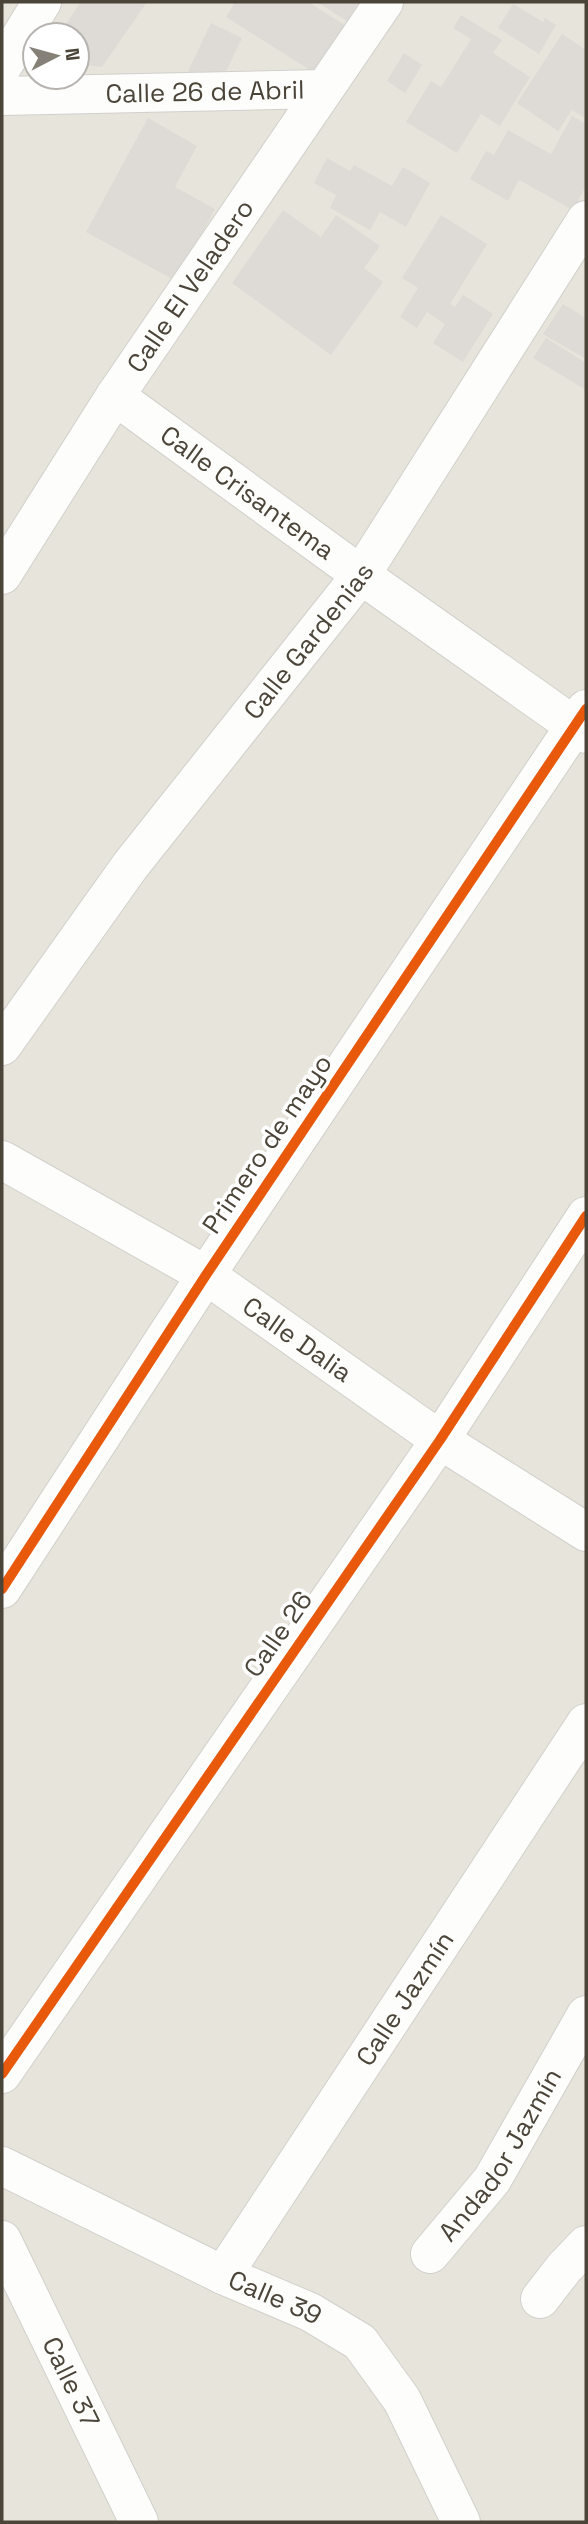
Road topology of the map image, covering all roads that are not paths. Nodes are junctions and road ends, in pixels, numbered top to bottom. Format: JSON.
{"nodes":[{"id":1,"x":42,"y":2,"type":"edge"},
{"id":2,"x":384,"y":2,"type":"edge"},
{"id":3,"x":2,"y":68,"type":"edge"},
{"id":4,"x":324,"y":89,"type":"junction"},
{"id":5,"x":2,"y":96,"type":"edge"},
{"id":6,"x":586,"y":220,"type":"edge"},
{"id":7,"x":115,"y":397,"type":"junction"},
{"id":8,"x":2,"y":575,"type":"edge"},
{"id":9,"x":361,"y":575,"type":"junction"},
{"id":10,"x":583,"y":724,"type":"edge"},
{"id":11,"x":2,"y":1046,"type":"edge"},
{"id":12,"x":2,"y":1160,"type":"edge"},
{"id":13,"x":586,"y":1216,"type":"edge"},
{"id":14,"x":206,"y":1275,"type":"junction"},
{"id":15,"x":440,"y":1440,"type":"junction"},
{"id":16,"x":586,"y":1532,"type":"edge"},
{"id":17,"x":2,"y":1589,"type":"edge"},
{"id":18,"x":586,"y":1723,"type":"edge"},
{"id":19,"x":586,"y":2015,"type":"edge"},
{"id":20,"x":2,"y":2074,"type":"edge"},
{"id":21,"x":2,"y":2166,"type":"edge"},
{"id":22,"x":2,"y":2240,"type":"edge"},
{"id":23,"x":586,"y":2245,"type":"edge"},
{"id":24,"x":430,"y":2254,"type":"dead end"},
{"id":25,"x":223,"y":2275,"type":"junction"},
{"id":26,"x":540,"y":2299,"type":"dead end"},
{"id":27,"x":139,"y":2522,"type":"edge"},
{"id":28,"x":461,"y":2522,"type":"edge"}],
"edges":[{"from":1,"to":3,"type":"street"},
{"from":2,"to":4,"type":"street","name":"Calle El Veladero"},
{"from":4,"to":5,"type":"street","name":"Calle 26 de Abril"},
{"from":4,"to":7,"type":"street","name":"Calle El Veladero"},
{"from":6,"to":9,"type":"street","name":"Calle Gardenias"},
{"from":7,"to":8,"type":"street","name":"Calle El Veladero"},
{"from":7,"to":9,"type":"street","name":"Calle Crisantema"},
{"from":9,"to":10,"type":"street","name":"Calle Crisantema"},
{"from":9,"to":11,"type":"street","name":"Calle Gardenias"},
{"from":10,"to":14,"type":"street","name":"Primero de mayo"},
{"from":12,"to":14,"type":"street","name":"Calle Dalia"},
{"from":13,"to":15,"type":"street","name":"Calle 26"},
{"from":14,"to":15,"type":"street","name":"Calle Dalia"},
{"from":14,"to":17,"type":"street","name":"Primero de mayo"},
{"from":15,"to":16,"type":"street","name":"Calle Dalia"},
{"from":15,"to":20,"type":"street","name":"Calle 26"},
{"from":18,"to":25,"type":"street","name":"Calle Jazmín"},
{"from":19,"to":24,"type":"street","name":"Andador Jazmín"},
{"from":21,"to":25,"type":"street","name":"Calle 39"},
{"from":22,"to":27,"type":"street","name":"Calle 37"},
{"from":23,"to":26,"type":"street"},
{"from":25,"to":28,"type":"street","name":"Calle 39"}]}
